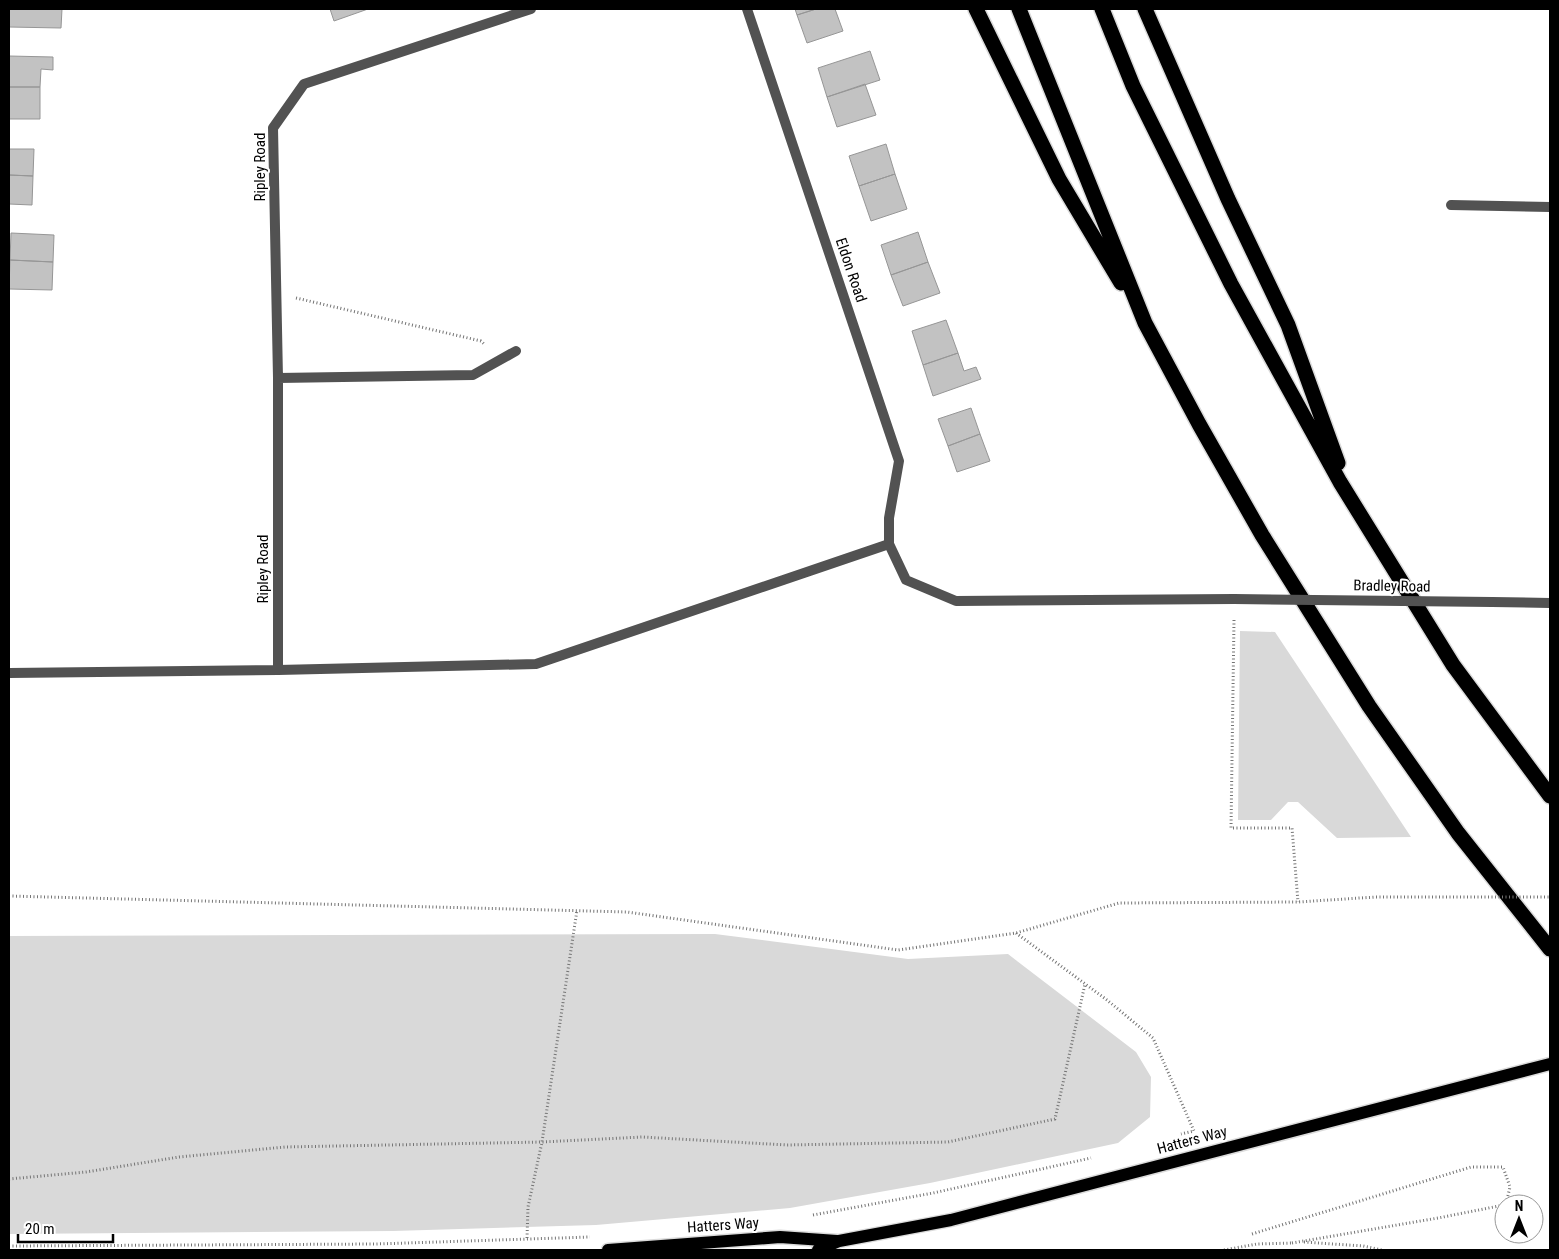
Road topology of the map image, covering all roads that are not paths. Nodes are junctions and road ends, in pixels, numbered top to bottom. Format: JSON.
{"nodes":[{"id":1,"x":532,"y":9,"type":"edge"},
{"id":2,"x":747,"y":9,"type":"edge"},
{"id":3,"x":976,"y":9,"type":"edge"},
{"id":4,"x":1019,"y":9,"type":"edge"},
{"id":5,"x":1102,"y":9,"type":"edge"},
{"id":6,"x":1145,"y":9,"type":"edge"},
{"id":7,"x":1451,"y":205,"type":"dead end"},
{"id":8,"x":1550,"y":207,"type":"edge"},
{"id":9,"x":1145,"y":322,"type":"junction"},
{"id":10,"x":516,"y":352,"type":"dead end"},
{"id":11,"x":278,"y":378,"type":"junction"},
{"id":12,"x":1352,"y":502,"type":"junction"},
{"id":13,"x":889,"y":544,"type":"junction"},
{"id":14,"x":1550,"y":603,"type":"edge"},
{"id":15,"x":278,"y":670,"type":"junction"},
{"id":16,"x":9,"y":672,"type":"edge"},
{"id":17,"x":1550,"y":796,"type":"edge"},
{"id":18,"x":1550,"y":950,"type":"edge"},
{"id":19,"x":1550,"y":1064,"type":"edge"},
{"id":20,"x":839,"y":1241,"type":"junction"},
{"id":21,"x":608,"y":1250,"type":"edge"},
{"id":22,"x":818,"y":1250,"type":"edge"}],
"edges":[{"from":1,"to":11,"type":"street","name":"Ripley Road"},
{"from":2,"to":13,"type":"street","name":"Eldon Road"},
{"from":3,"to":9,"type":"highway"},
{"from":4,"to":9,"type":"highway"},
{"from":5,"to":12,"type":"highway"},
{"from":6,"to":12,"type":"highway"},
{"from":7,"to":8,"type":"street"},
{"from":9,"to":18,"type":"highway"},
{"from":10,"to":11,"type":"street"},
{"from":11,"to":15,"type":"street","name":"Ripley Road"},
{"from":12,"to":17,"type":"highway"},
{"from":13,"to":14,"type":"street","name":"Bradley Road","bridge":true},
{"from":13,"to":15,"type":"street"},
{"from":15,"to":16,"type":"street"},
{"from":19,"to":20,"type":"main road","name":"Hatters Way"},
{"from":20,"to":21,"type":"main road","name":"Hatters Way"},
{"from":20,"to":22,"type":"main road","name":"Hatters Way"}]}
